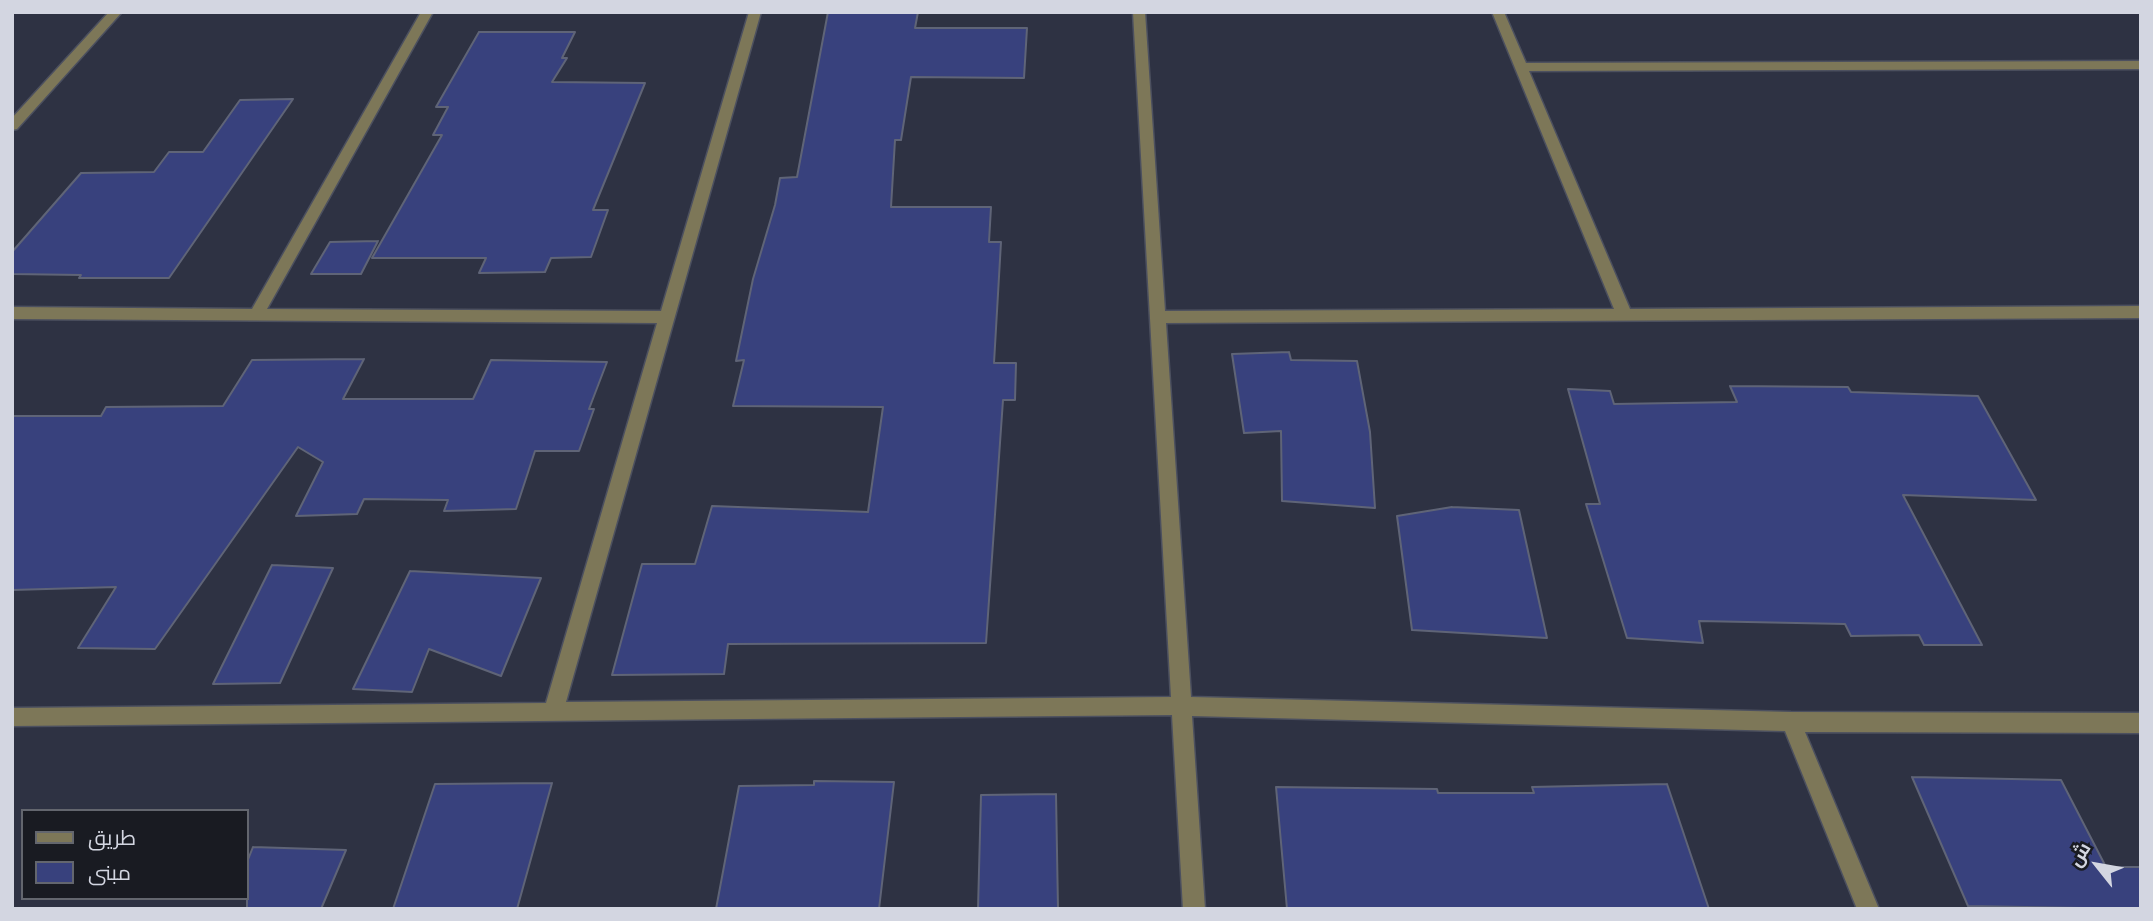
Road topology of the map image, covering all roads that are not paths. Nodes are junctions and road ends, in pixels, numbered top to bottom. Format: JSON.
{"nodes":[{"id":1,"x":116,"y":12,"type":"edge"},
{"id":2,"x":427,"y":12,"type":"edge"},
{"id":3,"x":755,"y":12,"type":"edge"},
{"id":4,"x":1139,"y":12,"type":"edge"},
{"id":5,"x":1498,"y":12,"type":"edge"},
{"id":6,"x":2141,"y":65,"type":"edge"},
{"id":7,"x":1519,"y":67,"type":"junction"},
{"id":8,"x":12,"y":126,"type":"edge"},
{"id":9,"x":2141,"y":312,"type":"edge"},
{"id":10,"x":12,"y":313,"type":"edge"},
{"id":11,"x":1624,"y":314,"type":"junction"},
{"id":12,"x":256,"y":315,"type":"junction"},
{"id":13,"x":667,"y":317,"type":"junction"},
{"id":14,"x":1158,"y":317,"type":"junction"},
{"id":15,"x":1182,"y":706,"type":"junction"},
{"id":16,"x":553,"y":712,"type":"junction"},
{"id":17,"x":12,"y":717,"type":"edge"},
{"id":18,"x":1791,"y":722,"type":"junction"},
{"id":19,"x":2141,"y":723,"type":"edge"},
{"id":20,"x":1194,"y":909,"type":"edge"},
{"id":21,"x":1868,"y":909,"type":"edge"}],
"edges":[{"from":1,"to":8,"type":"street"},
{"from":2,"to":12,"type":"street"},
{"from":3,"to":13,"type":"street"},
{"from":4,"to":14,"type":"street"},
{"from":5,"to":7,"type":"street"},
{"from":6,"to":7,"type":"street"},
{"from":7,"to":11,"type":"street"},
{"from":9,"to":11,"type":"street"},
{"from":10,"to":12,"type":"street"},
{"from":11,"to":14,"type":"street"},
{"from":12,"to":13,"type":"street"},
{"from":13,"to":16,"type":"street"},
{"from":14,"to":15,"type":"street"},
{"from":15,"to":16,"type":"street"},
{"from":15,"to":18,"type":"street"},
{"from":15,"to":20,"type":"street"},
{"from":16,"to":17,"type":"street"},
{"from":18,"to":19,"type":"street"},
{"from":18,"to":21,"type":"street"}]}
